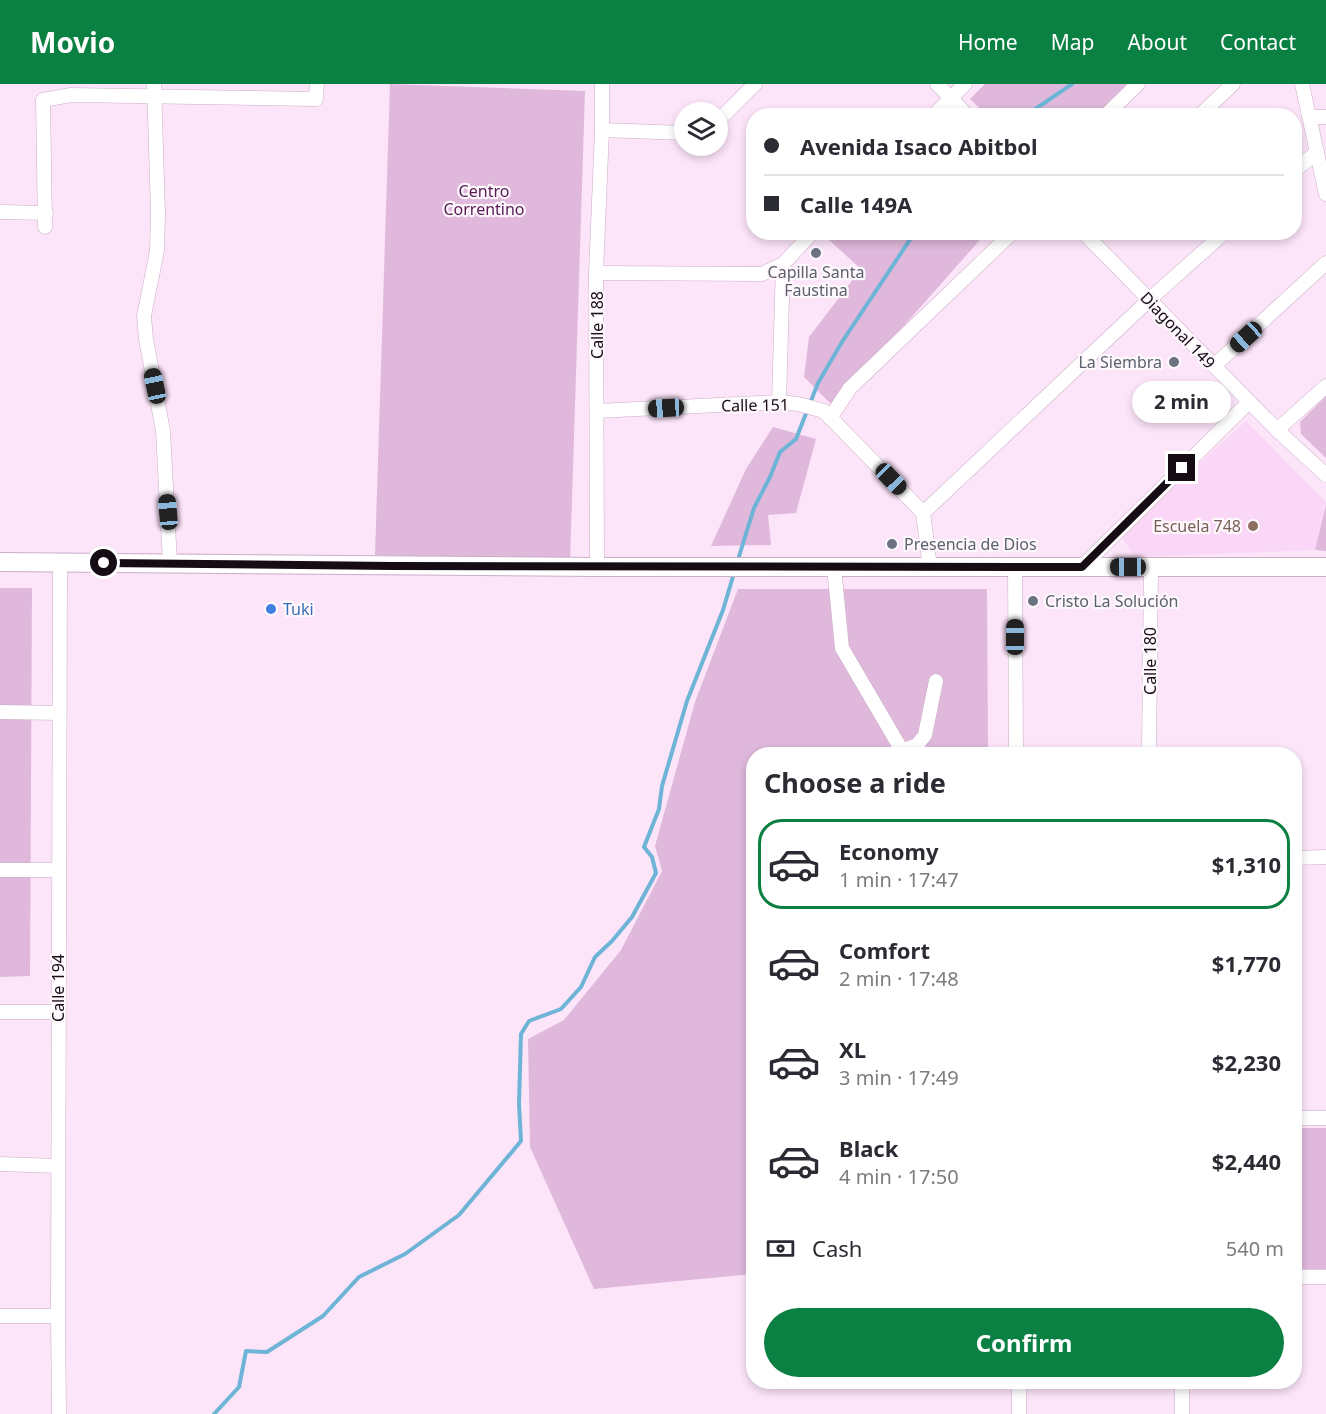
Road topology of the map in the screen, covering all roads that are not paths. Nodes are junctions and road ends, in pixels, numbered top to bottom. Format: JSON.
{"nodes":[{"id":1,"x":316,"y":84,"type":"edge"},
{"id":2,"x":602,"y":84,"type":"edge"},
{"id":3,"x":755,"y":84,"type":"edge"},
{"id":4,"x":938,"y":84,"type":"edge"},
{"id":5,"x":965,"y":84,"type":"edge"},
{"id":6,"x":1138,"y":84,"type":"edge"},
{"id":7,"x":1233,"y":84,"type":"edge"},
{"id":8,"x":1302,"y":84,"type":"edge"},
{"id":9,"x":155,"y":90,"type":"edge"},
{"id":10,"x":951,"y":98,"type":"junction"},
{"id":11,"x":941,"y":108,"type":"edge"},
{"id":12,"x":960,"y":108,"type":"edge"},
{"id":13,"x":1113,"y":108,"type":"edge"},
{"id":14,"x":1208,"y":108,"type":"edge"},
{"id":15,"x":728,"y":111,"type":"edge"},
{"id":16,"x":1310,"y":117,"type":"junction"},
{"id":17,"x":1326,"y":117,"type":"edge"},
{"id":18,"x":602,"y":130,"type":"junction"},
{"id":19,"x":674,"y":133,"type":"edge"},
{"id":20,"x":1317,"y":152,"type":"junction"},
{"id":21,"x":1302,"y":164,"type":"edge"},
{"id":22,"x":1326,"y":194,"type":"edge"},
{"id":23,"x":0,"y":212,"type":"edge"},
{"id":24,"x":46,"y":213,"type":"junction"},
{"id":25,"x":45,"y":227,"type":"dead end"},
{"id":26,"x":806,"y":240,"type":"edge"},
{"id":27,"x":1005,"y":240,"type":"edge"},
{"id":28,"x":1091,"y":240,"type":"edge"},
{"id":29,"x":1216,"y":240,"type":"edge"},
{"id":30,"x":1326,"y":263,"type":"edge"},
{"id":31,"x":783,"y":264,"type":"junction"},
{"id":32,"x":596,"y":273,"type":"junction"},
{"id":33,"x":1149,"y":300,"type":"junction"},
{"id":34,"x":1214,"y":366,"type":"junction"},
{"id":35,"x":1326,"y":386,"type":"edge"},
{"id":36,"x":779,"y":402,"type":"junction"},
{"id":37,"x":1249,"y":402,"type":"junction"},
{"id":38,"x":597,"y":411,"type":"junction"},
{"id":39,"x":827,"y":415,"type":"junction"},
{"id":40,"x":1277,"y":430,"type":"junction"},
{"id":41,"x":1326,"y":475,"type":"edge"},
{"id":42,"x":923,"y":513,"type":"junction"},
{"id":43,"x":0,"y":562,"type":"edge"},
{"id":44,"x":60,"y":563,"type":"junction"},
{"id":45,"x":170,"y":563,"type":"junction"},
{"id":46,"x":597,"y":567,"type":"junction"},
{"id":47,"x":834,"y":567,"type":"junction"},
{"id":48,"x":930,"y":567,"type":"junction"},
{"id":49,"x":1014,"y":567,"type":"junction"},
{"id":50,"x":1082,"y":567,"type":"junction"},
{"id":51,"x":1151,"y":567,"type":"junction"},
{"id":52,"x":1326,"y":567,"type":"edge"},
{"id":53,"x":936,"y":681,"type":"dead end"},
{"id":54,"x":0,"y":712,"type":"edge"},
{"id":55,"x":59,"y":713,"type":"junction"},
{"id":56,"x":900,"y":747,"type":"edge"},
{"id":57,"x":915,"y":747,"type":"edge"},
{"id":58,"x":1016,"y":747,"type":"edge"},
{"id":59,"x":1149,"y":747,"type":"edge"},
{"id":60,"x":1326,"y":857,"type":"edge"},
{"id":61,"x":1302,"y":858,"type":"edge"},
{"id":62,"x":0,"y":870,"type":"edge"},
{"id":63,"x":59,"y":870,"type":"junction"},
{"id":64,"x":0,"y":1012,"type":"edge"},
{"id":65,"x":58,"y":1012,"type":"junction"},
{"id":66,"x":1302,"y":1118,"type":"edge"},
{"id":67,"x":1326,"y":1118,"type":"edge"},
{"id":68,"x":0,"y":1164,"type":"edge"},
{"id":69,"x":58,"y":1166,"type":"junction"},
{"id":70,"x":1302,"y":1277,"type":"edge"},
{"id":71,"x":1326,"y":1277,"type":"edge"},
{"id":72,"x":0,"y":1316,"type":"edge"},
{"id":73,"x":58,"y":1316,"type":"junction"},
{"id":74,"x":1019,"y":1389,"type":"edge"},
{"id":75,"x":1182,"y":1389,"type":"edge"},
{"id":76,"x":59,"y":1414,"type":"edge"},
{"id":77,"x":1019,"y":1414,"type":"edge"},
{"id":78,"x":1182,"y":1414,"type":"edge"}],
"edges":[{"from":1,"to":9,"type":"street"},
{"from":2,"to":18,"type":"street","name":"Calle 188"},
{"from":3,"to":15,"type":"street"},
{"from":4,"to":10,"type":"street"},
{"from":5,"to":10,"type":"street"},
{"from":6,"to":13,"type":"street"},
{"from":7,"to":14,"type":"street"},
{"from":8,"to":16,"type":"street"},
{"from":9,"to":24,"type":"street"},
{"from":9,"to":45,"type":"street"},
{"from":10,"to":11,"type":"street"},
{"from":10,"to":12,"type":"street"},
{"from":16,"to":17,"type":"street"},
{"from":16,"to":20,"type":"street"},
{"from":18,"to":19,"type":"street"},
{"from":18,"to":32,"type":"street","name":"Calle 188"},
{"from":20,"to":21,"type":"street"},
{"from":20,"to":22,"type":"street"},
{"from":23,"to":24,"type":"street"},
{"from":24,"to":25,"type":"street"},
{"from":26,"to":31,"type":"street"},
{"from":27,"to":39,"type":"street"},
{"from":28,"to":33,"type":"street","name":"Diagonal 149"},
{"from":29,"to":33,"type":"street"},
{"from":30,"to":34,"type":"street"},
{"from":31,"to":32,"type":"street"},
{"from":31,"to":36,"type":"street"},
{"from":32,"to":38,"type":"street","name":"Calle 188"},
{"from":33,"to":34,"type":"street","name":"Diagonal 149"},
{"from":33,"to":42,"type":"street"},
{"from":34,"to":37,"type":"street","name":"Diagonal 149"},
{"from":35,"to":40,"type":"street"},
{"from":36,"to":38,"type":"street","name":"Calle 151"},
{"from":36,"to":39,"type":"street","name":"Calle 151"},
{"from":37,"to":40,"type":"street","name":"Diagonal 149"},
{"from":37,"to":50,"type":"street"},
{"from":38,"to":46,"type":"street","name":"Calle 188"},
{"from":39,"to":42,"type":"street"},
{"from":40,"to":41,"type":"street","name":"Diagonal 149"},
{"from":42,"to":48,"type":"street"},
{"from":43,"to":44,"type":"main road"},
{"from":44,"to":45,"type":"main road"},
{"from":44,"to":55,"type":"street","name":"Calle 194"},
{"from":45,"to":46,"type":"main road"},
{"from":46,"to":47,"type":"main road"},
{"from":47,"to":48,"type":"main road"},
{"from":47,"to":56,"type":"street"},
{"from":48,"to":49,"type":"main road"},
{"from":49,"to":50,"type":"main road"},
{"from":49,"to":58,"type":"street"},
{"from":50,"to":51,"type":"main road"},
{"from":51,"to":52,"type":"main road"},
{"from":51,"to":59,"type":"street","name":"Calle 180"},
{"from":53,"to":57,"type":"street"},
{"from":54,"to":55,"type":"street"},
{"from":55,"to":63,"type":"street","name":"Calle 194"},
{"from":60,"to":61,"type":"street"},
{"from":62,"to":63,"type":"street"},
{"from":63,"to":65,"type":"street","name":"Calle 194"},
{"from":64,"to":65,"type":"street"},
{"from":65,"to":69,"type":"street","name":"Calle 194"},
{"from":66,"to":67,"type":"street"},
{"from":68,"to":69,"type":"street"},
{"from":69,"to":73,"type":"street","name":"Calle 194"},
{"from":70,"to":71,"type":"street"},
{"from":72,"to":73,"type":"street"},
{"from":73,"to":76,"type":"street","name":"Calle 194"},
{"from":74,"to":77,"type":"street"},
{"from":75,"to":78,"type":"street"}]}
